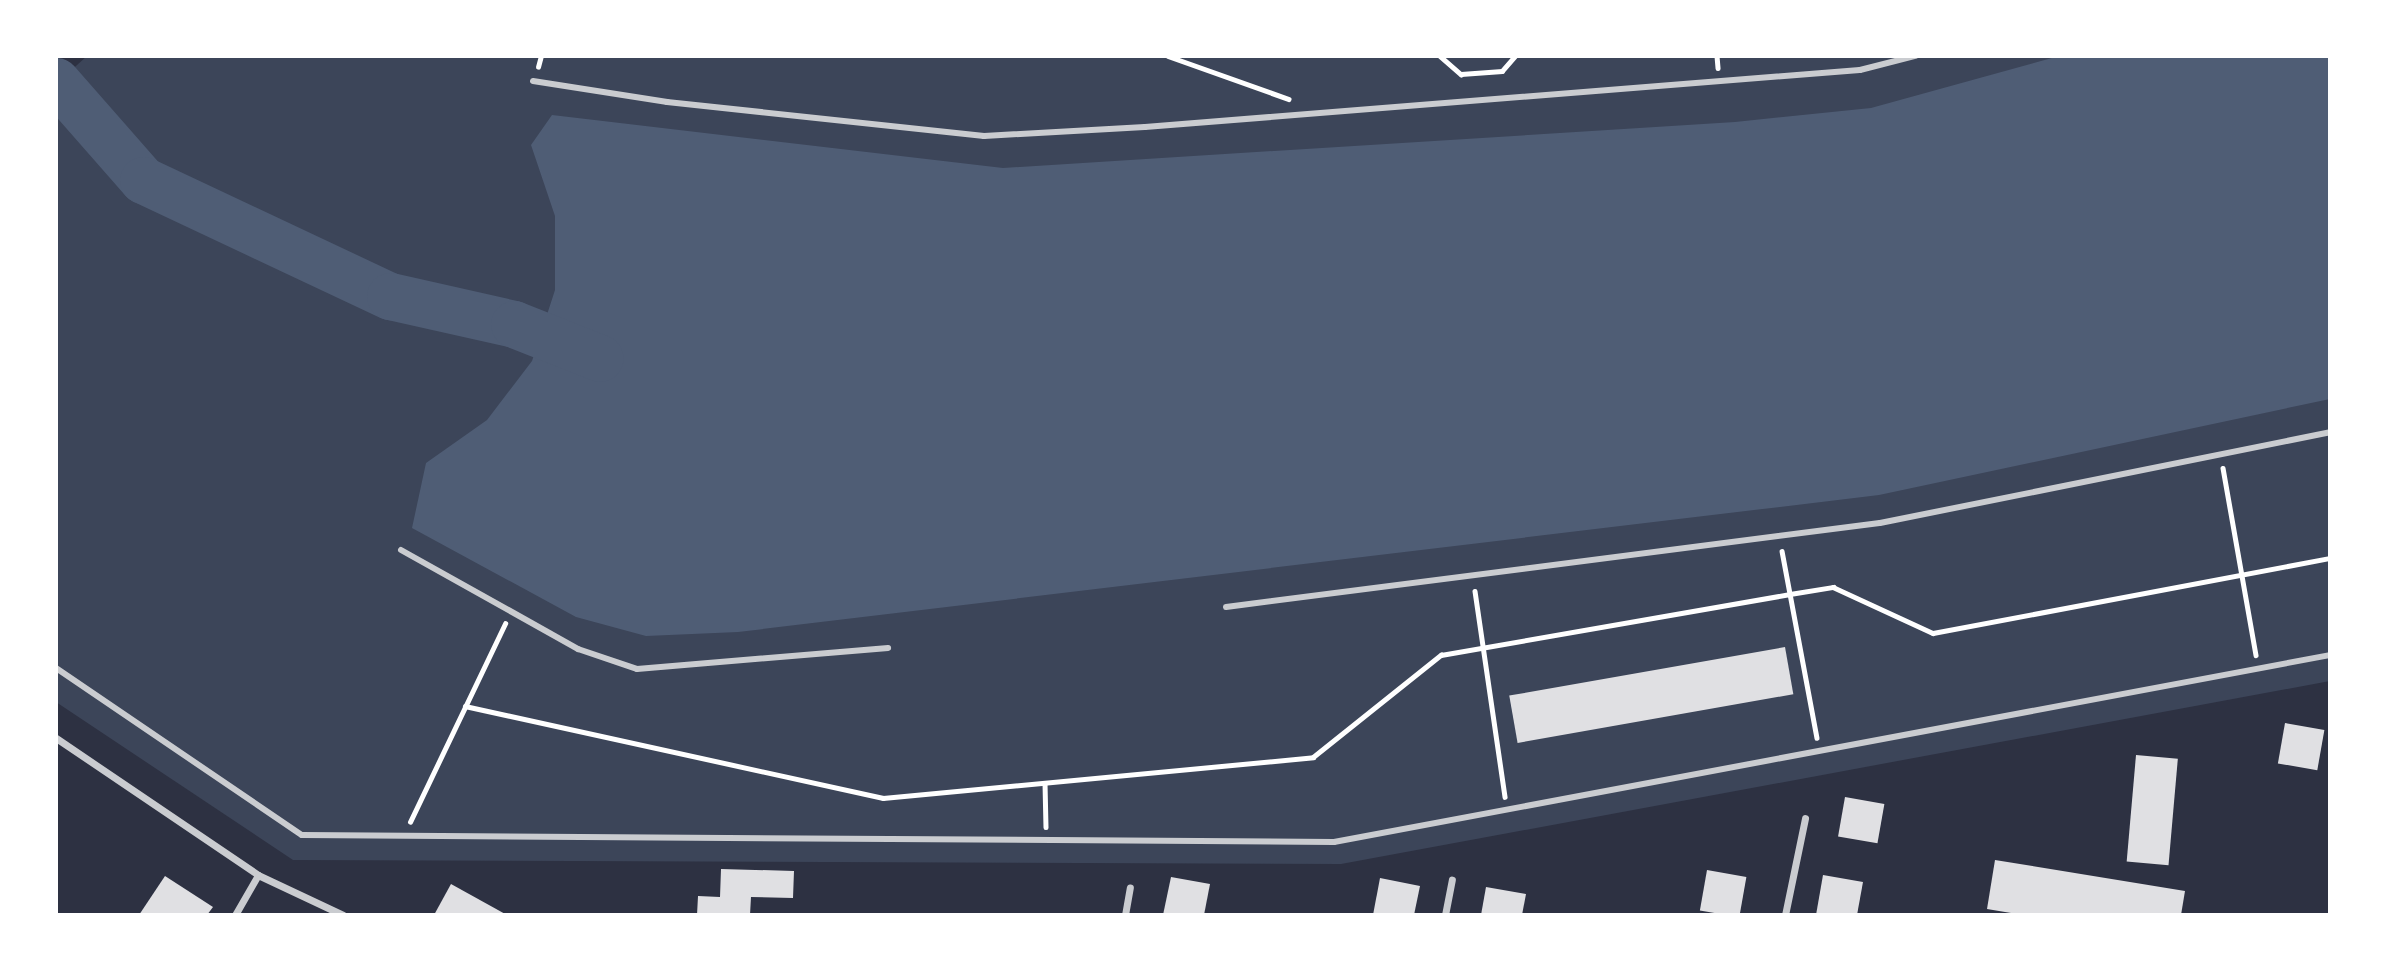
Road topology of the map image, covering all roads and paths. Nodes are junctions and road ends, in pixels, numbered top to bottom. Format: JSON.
{"nodes":[{"id":1,"x":1168,"y":56,"type":"edge"},
{"id":2,"x":1440,"y":56,"type":"edge"},
{"id":3,"x":1515,"y":56,"type":"edge"},
{"id":4,"x":1915,"y":56,"type":"edge"},
{"id":5,"x":533,"y":81,"type":"dead end"},
{"id":6,"x":1294,"y":100,"type":"dead end"},
{"id":7,"x":2330,"y":432,"type":"edge"},
{"id":8,"x":2221,"y":456,"type":"junction"},
{"id":9,"x":1779,"y":536,"type":"junction"},
{"id":10,"x":401,"y":550,"type":"dead end"},
{"id":11,"x":2330,"y":558,"type":"edge"},
{"id":12,"x":2242,"y":575,"type":"junction"},
{"id":13,"x":1472,"y":576,"type":"junction"},
{"id":14,"x":1790,"y":594,"type":"junction"},
{"id":15,"x":1226,"y":607,"type":"dead end"},
{"id":16,"x":512,"y":609,"type":"junction"},
{"id":17,"x":888,"y":648,"type":"dead end"},
{"id":18,"x":1483,"y":648,"type":"junction"},
{"id":19,"x":2330,"y":655,"type":"edge"},
{"id":20,"x":56,"y":668,"type":"edge"},
{"id":21,"x":2258,"y":668,"type":"junction"},
{"id":22,"x":465,"y":706,"type":"junction"},
{"id":23,"x":56,"y":738,"type":"edge"},
{"id":24,"x":1819,"y":751,"type":"junction"},
{"id":25,"x":1045,"y":783,"type":"junction"},
{"id":26,"x":1507,"y":809,"type":"junction"},
{"id":27,"x":1805,"y":818,"type":"dead end"},
{"id":28,"x":404,"y":835,"type":"junction"},
{"id":29,"x":1046,"y":839,"type":"junction"},
{"id":30,"x":258,"y":875,"type":"junction"},
{"id":31,"x":1452,"y":880,"type":"dead end"},
{"id":32,"x":1130,"y":887,"type":"dead end"},
{"id":33,"x":235,"y":915,"type":"edge"},
{"id":34,"x":344,"y":915,"type":"edge"},
{"id":35,"x":1125,"y":915,"type":"edge"},
{"id":36,"x":1445,"y":915,"type":"edge"},
{"id":37,"x":1785,"y":915,"type":"edge"}],
"edges":[{"from":1,"to":6,"type":"path"},
{"from":2,"to":3,"type":"path"},
{"from":4,"to":5,"type":"street"},
{"from":7,"to":8,"type":"street"},
{"from":8,"to":9,"type":"street"},
{"from":8,"to":12,"type":"path"},
{"from":9,"to":13,"type":"street"},
{"from":9,"to":14,"type":"path"},
{"from":10,"to":16,"type":"street"},
{"from":11,"to":12,"type":"path"},
{"from":12,"to":14,"type":"path"},
{"from":12,"to":21,"type":"path"},
{"from":13,"to":15,"type":"street"},
{"from":13,"to":18,"type":"path"},
{"from":14,"to":18,"type":"path"},
{"from":14,"to":24,"type":"path"},
{"from":16,"to":17,"type":"street"},
{"from":16,"to":22,"type":"path"},
{"from":18,"to":25,"type":"path"},
{"from":18,"to":26,"type":"path"},
{"from":19,"to":21,"type":"street"},
{"from":20,"to":28,"type":"street"},
{"from":21,"to":24,"type":"street"},
{"from":22,"to":25,"type":"path"},
{"from":22,"to":28,"type":"path"},
{"from":23,"to":30,"type":"street"},
{"from":24,"to":26,"type":"street"},
{"from":25,"to":29,"type":"path"},
{"from":26,"to":29,"type":"street"},
{"from":27,"to":37,"type":"street"},
{"from":28,"to":29,"type":"street"},
{"from":30,"to":33,"type":"street"},
{"from":30,"to":34,"type":"street"},
{"from":31,"to":36,"type":"street"},
{"from":32,"to":35,"type":"street"}]}
